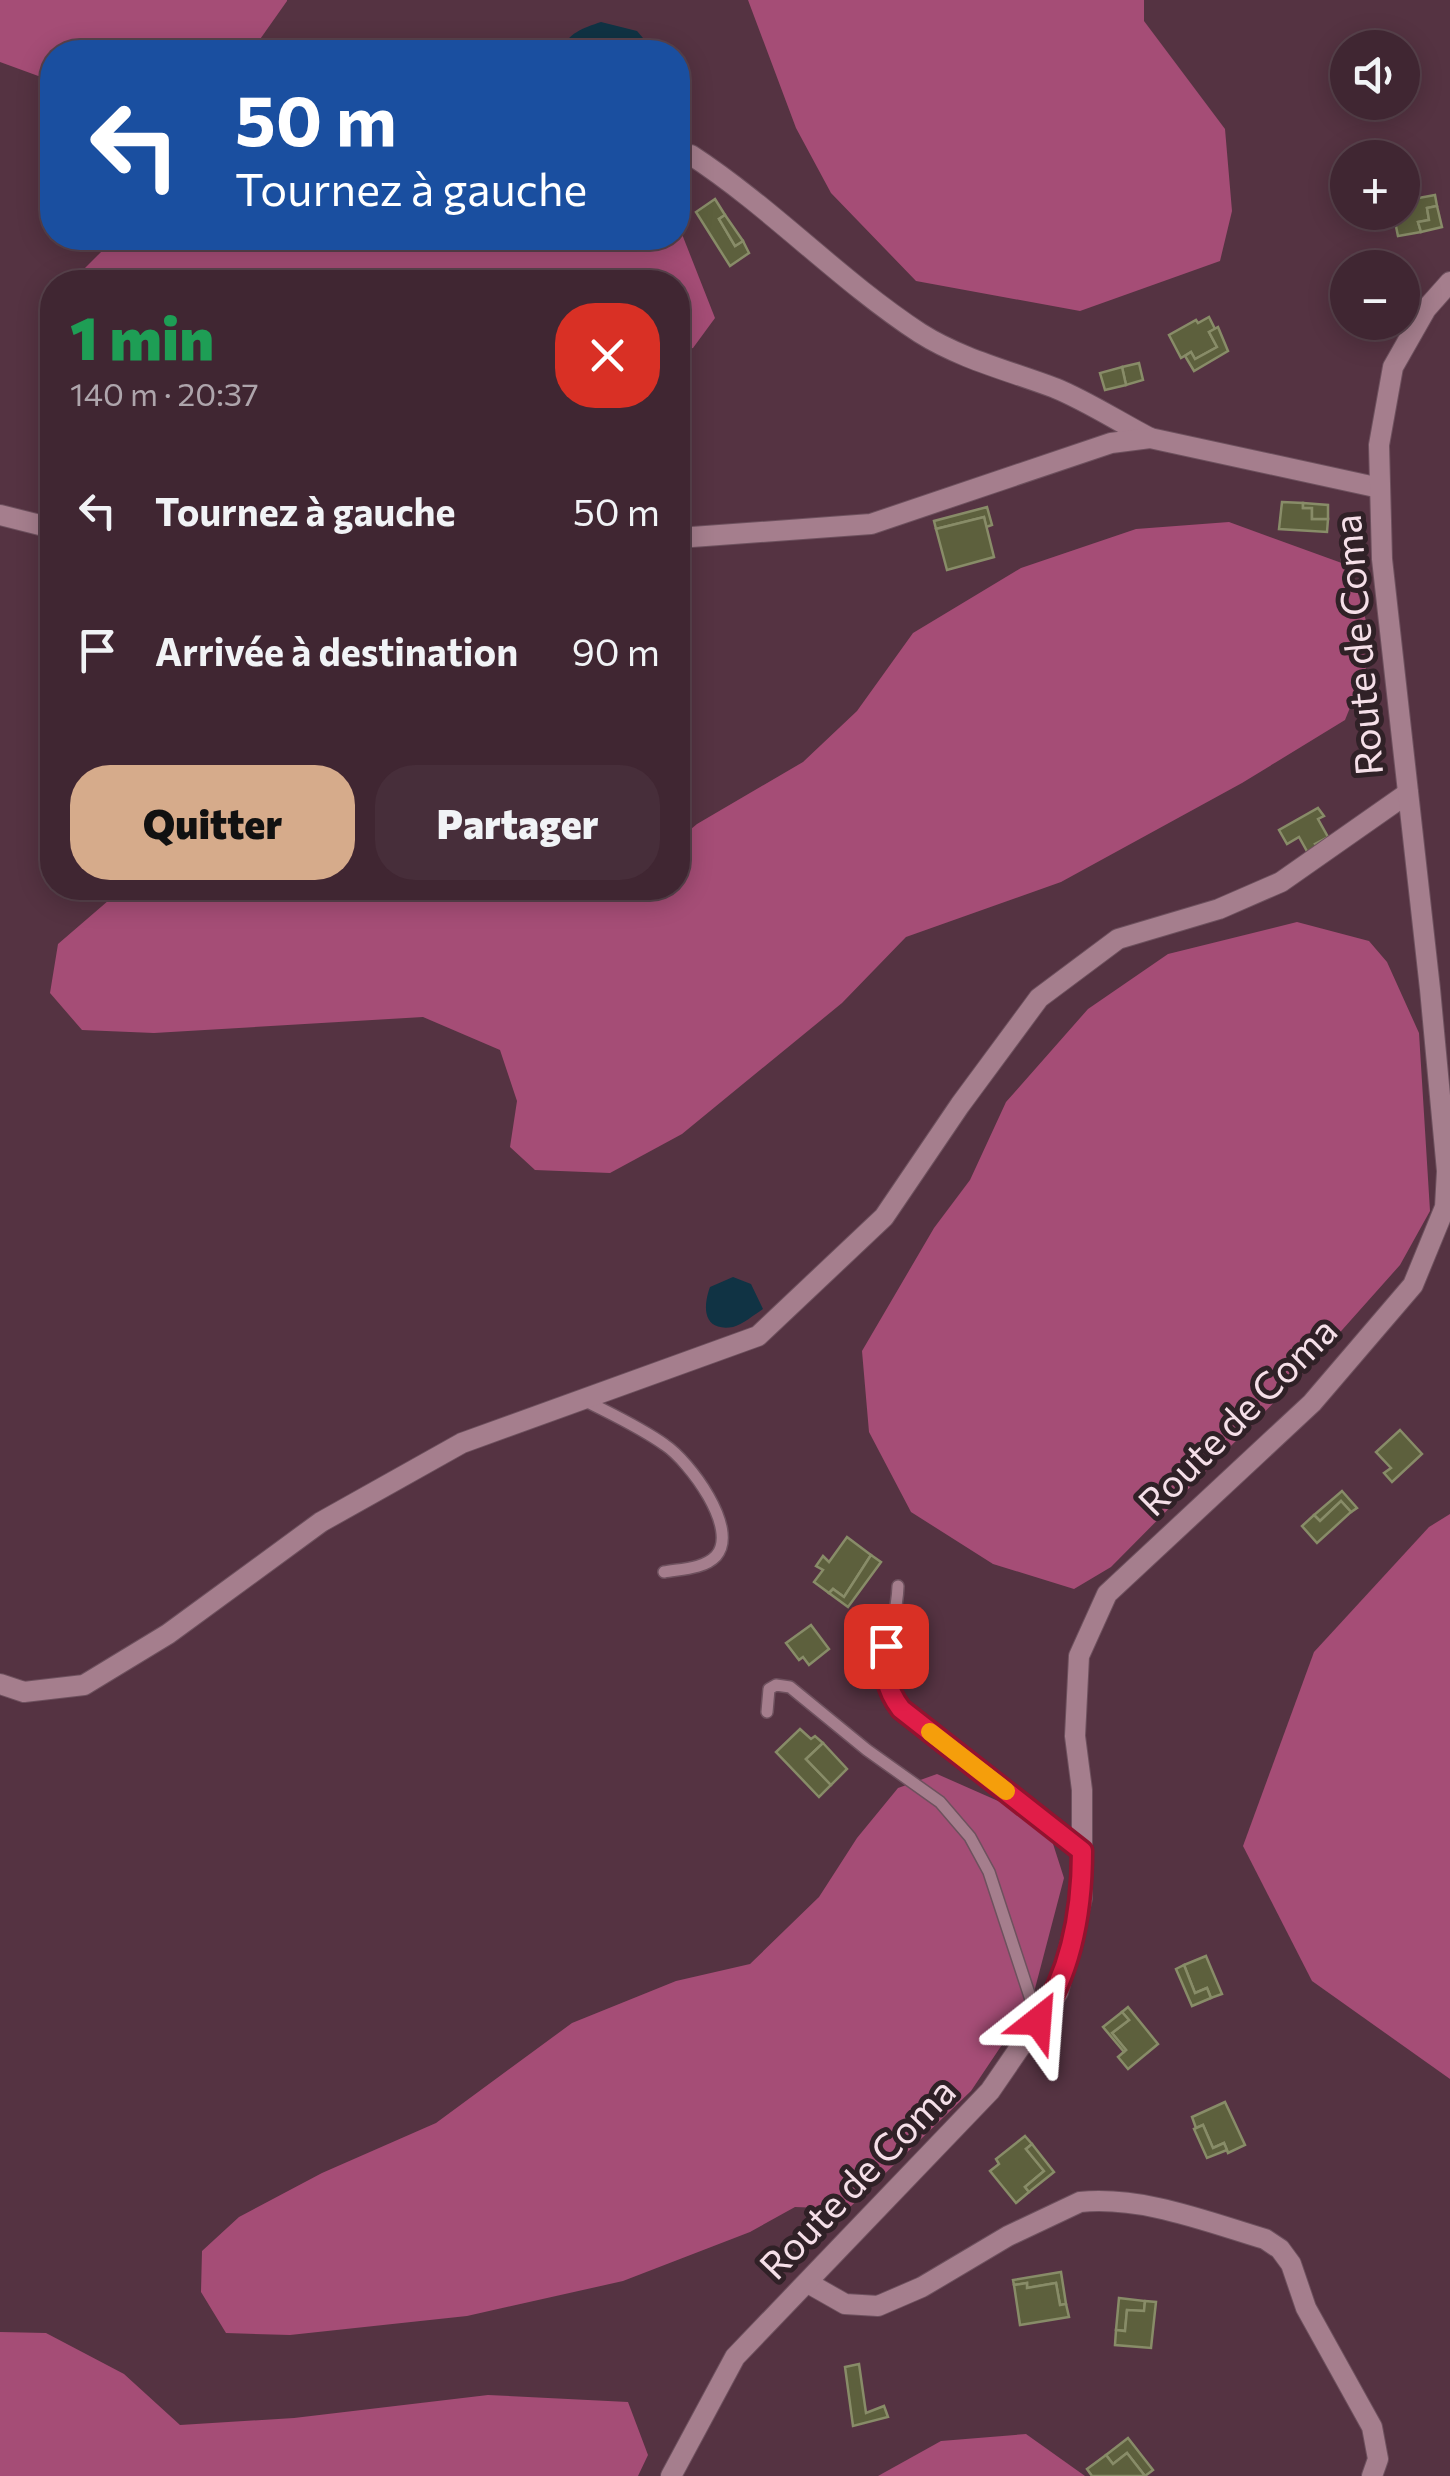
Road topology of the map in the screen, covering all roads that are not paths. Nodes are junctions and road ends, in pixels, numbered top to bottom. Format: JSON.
{"nodes":[{"id":1,"x":691,"y":155,"type":"dead end"},
{"id":2,"x":1450,"y":282,"type":"edge"},
{"id":3,"x":1150,"y":438,"type":"junction"},
{"id":4,"x":1380,"y":488,"type":"junction"},
{"id":5,"x":0,"y":515,"type":"edge"},
{"id":6,"x":40,"y":525,"type":"edge"},
{"id":7,"x":690,"y":537,"type":"edge"},
{"id":8,"x":1408,"y":793,"type":"junction"},
{"id":9,"x":584,"y":1400,"type":"junction"},
{"id":10,"x":664,"y":1572,"type":"dead end"},
{"id":11,"x":898,"y":1586,"type":"dead end"},
{"id":12,"x":0,"y":1684,"type":"edge"},
{"id":13,"x":767,"y":1712,"type":"dead end"},
{"id":14,"x":1082,"y":1851,"type":"junction"},
{"id":15,"x":1038,"y":2021,"type":"junction"},
{"id":16,"x":808,"y":2283,"type":"junction"},
{"id":17,"x":671,"y":2476,"type":"edge"},
{"id":18,"x":1372,"y":2476,"type":"edge"}],
"edges":[{"from":1,"to":3,"type":"street"},
{"from":2,"to":4,"type":"street","name":"Route de Coma"},
{"from":3,"to":4,"type":"street"},
{"from":3,"to":7,"type":"street"},
{"from":4,"to":8,"type":"street","name":"Route de Coma"},
{"from":5,"to":6,"type":"street"},
{"from":8,"to":9,"type":"street"},
{"from":8,"to":14,"type":"street","name":"Route de Coma"},
{"from":9,"to":10,"type":"lane"},
{"from":9,"to":12,"type":"street"},
{"from":11,"to":14,"type":"lane"},
{"from":13,"to":15,"type":"lane"},
{"from":14,"to":15,"type":"street","name":"Route de Coma"},
{"from":15,"to":16,"type":"street","name":"Route de Coma"},
{"from":16,"to":17,"type":"street","name":"Route de Coma"},
{"from":16,"to":18,"type":"street"}]}
